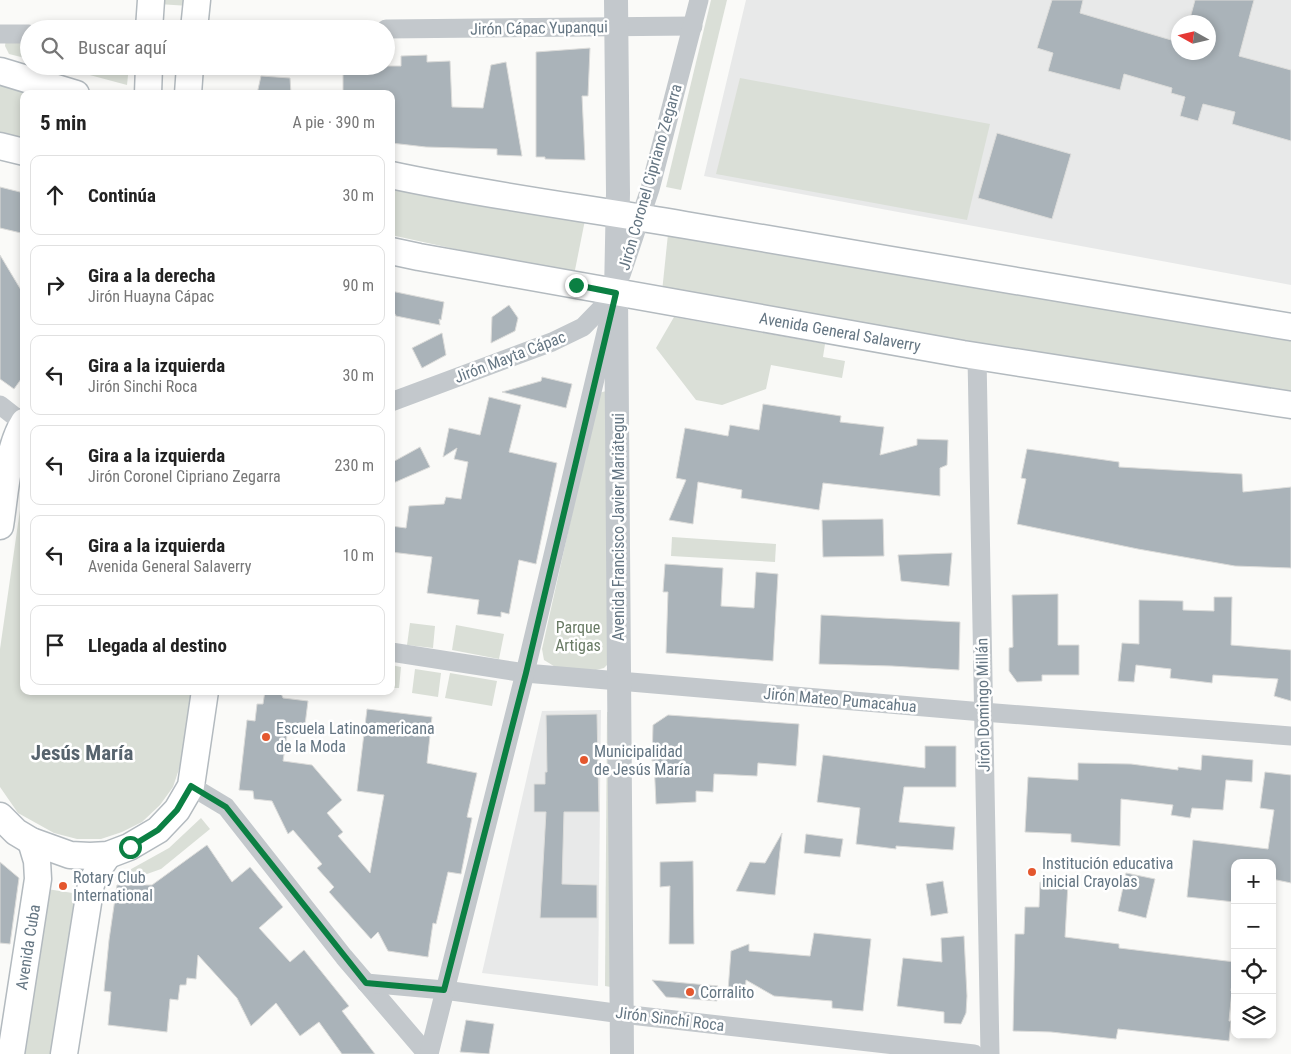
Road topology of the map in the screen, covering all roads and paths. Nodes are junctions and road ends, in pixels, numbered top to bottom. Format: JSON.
{"nodes":[{"id":1,"x":151,"y":0,"type":"edge"},
{"id":2,"x":197,"y":0,"type":"edge"},
{"id":3,"x":616,"y":0,"type":"edge"},
{"id":4,"x":699,"y":0,"type":"edge"},
{"id":5,"x":150,"y":20,"type":"edge"},
{"id":6,"x":195,"y":20,"type":"edge"},
{"id":7,"x":692,"y":26,"type":"junction"},
{"id":8,"x":616,"y":27,"type":"junction"},
{"id":9,"x":395,"y":29,"type":"edge"},
{"id":10,"x":0,"y":34,"type":"edge"},
{"id":11,"x":20,"y":34,"type":"edge"},
{"id":12,"x":0,"y":71,"type":"edge"},
{"id":13,"x":149,"y":75,"type":"edge"},
{"id":14,"x":189,"y":75,"type":"edge"},
{"id":15,"x":63,"y":90,"type":"edge"},
{"id":16,"x":148,"y":90,"type":"edge"},
{"id":17,"x":188,"y":90,"type":"edge"},
{"id":18,"x":0,"y":146,"type":"edge"},
{"id":19,"x":20,"y":151,"type":"edge"},
{"id":20,"x":395,"y":176,"type":"edge"},
{"id":21,"x":629,"y":216,"type":"junction"},
{"id":22,"x":395,"y":252,"type":"edge"},
{"id":23,"x":616,"y":293,"type":"junction"},
{"id":24,"x":1291,"y":327,"type":"edge"},
{"id":25,"x":977,"y":357,"type":"junction"},
{"id":26,"x":395,"y":401,"type":"edge"},
{"id":27,"x":0,"y":405,"type":"edge"},
{"id":28,"x":1291,"y":405,"type":"edge"},
{"id":29,"x":20,"y":420,"type":"edge"},
{"id":30,"x":20,"y":427,"type":"edge"},
{"id":31,"x":0,"y":526,"type":"edge"},
{"id":32,"x":395,"y":653,"type":"edge"},
{"id":33,"x":526,"y":673,"type":"junction"},
{"id":34,"x":619,"y":680,"type":"junction"},
{"id":35,"x":204,"y":695,"type":"edge"},
{"id":36,"x":982,"y":712,"type":"junction"},
{"id":37,"x":1291,"y":736,"type":"edge"},
{"id":38,"x":191,"y":786,"type":"junction"},
{"id":39,"x":0,"y":816,"type":"edge"},
{"id":40,"x":31,"y":841,"type":"junction"},
{"id":41,"x":108,"y":855,"type":"junction"},
{"id":42,"x":366,"y":983,"type":"junction"},
{"id":43,"x":444,"y":990,"type":"junction"},
{"id":44,"x":622,"y":1014,"type":"junction"},
{"id":45,"x":12,"y":1054,"type":"edge"},
{"id":46,"x":64,"y":1054,"type":"edge"},
{"id":47,"x":428,"y":1054,"type":"edge"},
{"id":48,"x":622,"y":1054,"type":"edge"},
{"id":49,"x":974,"y":1054,"type":"edge"},
{"id":50,"x":990,"y":1054,"type":"edge"}],
"edges":[{"from":1,"to":5,"type":"main road"},
{"from":2,"to":6,"type":"main road"},
{"from":3,"to":8,"type":"street","name":"Avenida Francisco Javier Mariátegui"},
{"from":4,"to":7,"type":"street","name":"Jirón Coronel Cipriano Zegarra"},
{"from":7,"to":8,"type":"street","name":"Jirón Cápac Yupanqui"},
{"from":7,"to":21,"type":"street","name":"Jirón Coronel Cipriano Zegarra"},
{"from":8,"to":9,"type":"street","name":"Jirón Cápac Yupanqui"},
{"from":8,"to":21,"type":"street","name":"Avenida Francisco Javier Mariátegui"},
{"from":10,"to":11,"type":"street"},
{"from":12,"to":15,"type":"main road"},
{"from":13,"to":16,"type":"main road"},
{"from":14,"to":17,"type":"main road"},
{"from":18,"to":19,"type":"main road"},
{"from":20,"to":21,"type":"main road"},
{"from":21,"to":23,"type":"street","name":"Avenida Francisco Javier Mariátegui"},
{"from":21,"to":24,"type":"main road"},
{"from":22,"to":23,"type":"main road","name":"Avenida General Salaverry"},
{"from":23,"to":25,"type":"main road","name":"Avenida General Salaverry"},
{"from":23,"to":26,"type":"street","name":"Jirón Mayta Cápac"},
{"from":23,"to":33,"type":"street","name":"Jirón Coronel Cipriano Zegarra"},
{"from":23,"to":34,"type":"street","name":"Avenida Francisco Javier Mariátegui"},
{"from":25,"to":28,"type":"main road","name":"Avenida General Salaverry"},
{"from":25,"to":36,"type":"street","name":"Jirón Domingo Millán"},
{"from":27,"to":29,"type":"street"},
{"from":30,"to":31,"type":"main road"},
{"from":32,"to":33,"type":"street","name":"Jirón Mateo Pumacahua"},
{"from":33,"to":34,"type":"street","name":"Jirón Mateo Pumacahua"},
{"from":33,"to":43,"type":"street","name":"Jirón Coronel Cipriano Zegarra"},
{"from":34,"to":36,"type":"street","name":"Jirón Mateo Pumacahua"},
{"from":34,"to":44,"type":"street","name":"Avenida Francisco Javier Mariátegui"},
{"from":35,"to":38,"type":"main road"},
{"from":36,"to":37,"type":"street","name":"Jirón Mateo Pumacahua"},
{"from":36,"to":50,"type":"street","name":"Jirón Domingo Millán"},
{"from":38,"to":41,"type":"main road"},
{"from":38,"to":42,"type":"street"},
{"from":39,"to":40,"type":"main road"},
{"from":40,"to":41,"type":"main road"},
{"from":40,"to":45,"type":"main road","name":"Avenida Cuba"},
{"from":41,"to":46,"type":"main road"},
{"from":42,"to":43,"type":"street","name":"Jirón Sinchi Roca"},
{"from":42,"to":47,"type":"street"},
{"from":43,"to":44,"type":"street","name":"Jirón Sinchi Roca"},
{"from":43,"to":47,"type":"street","name":"Jirón Coronel Cipriano Zegarra"},
{"from":44,"to":48,"type":"street","name":"Avenida Francisco Javier Mariátegui"},
{"from":44,"to":49,"type":"street","name":"Jirón Sinchi Roca"}]}
